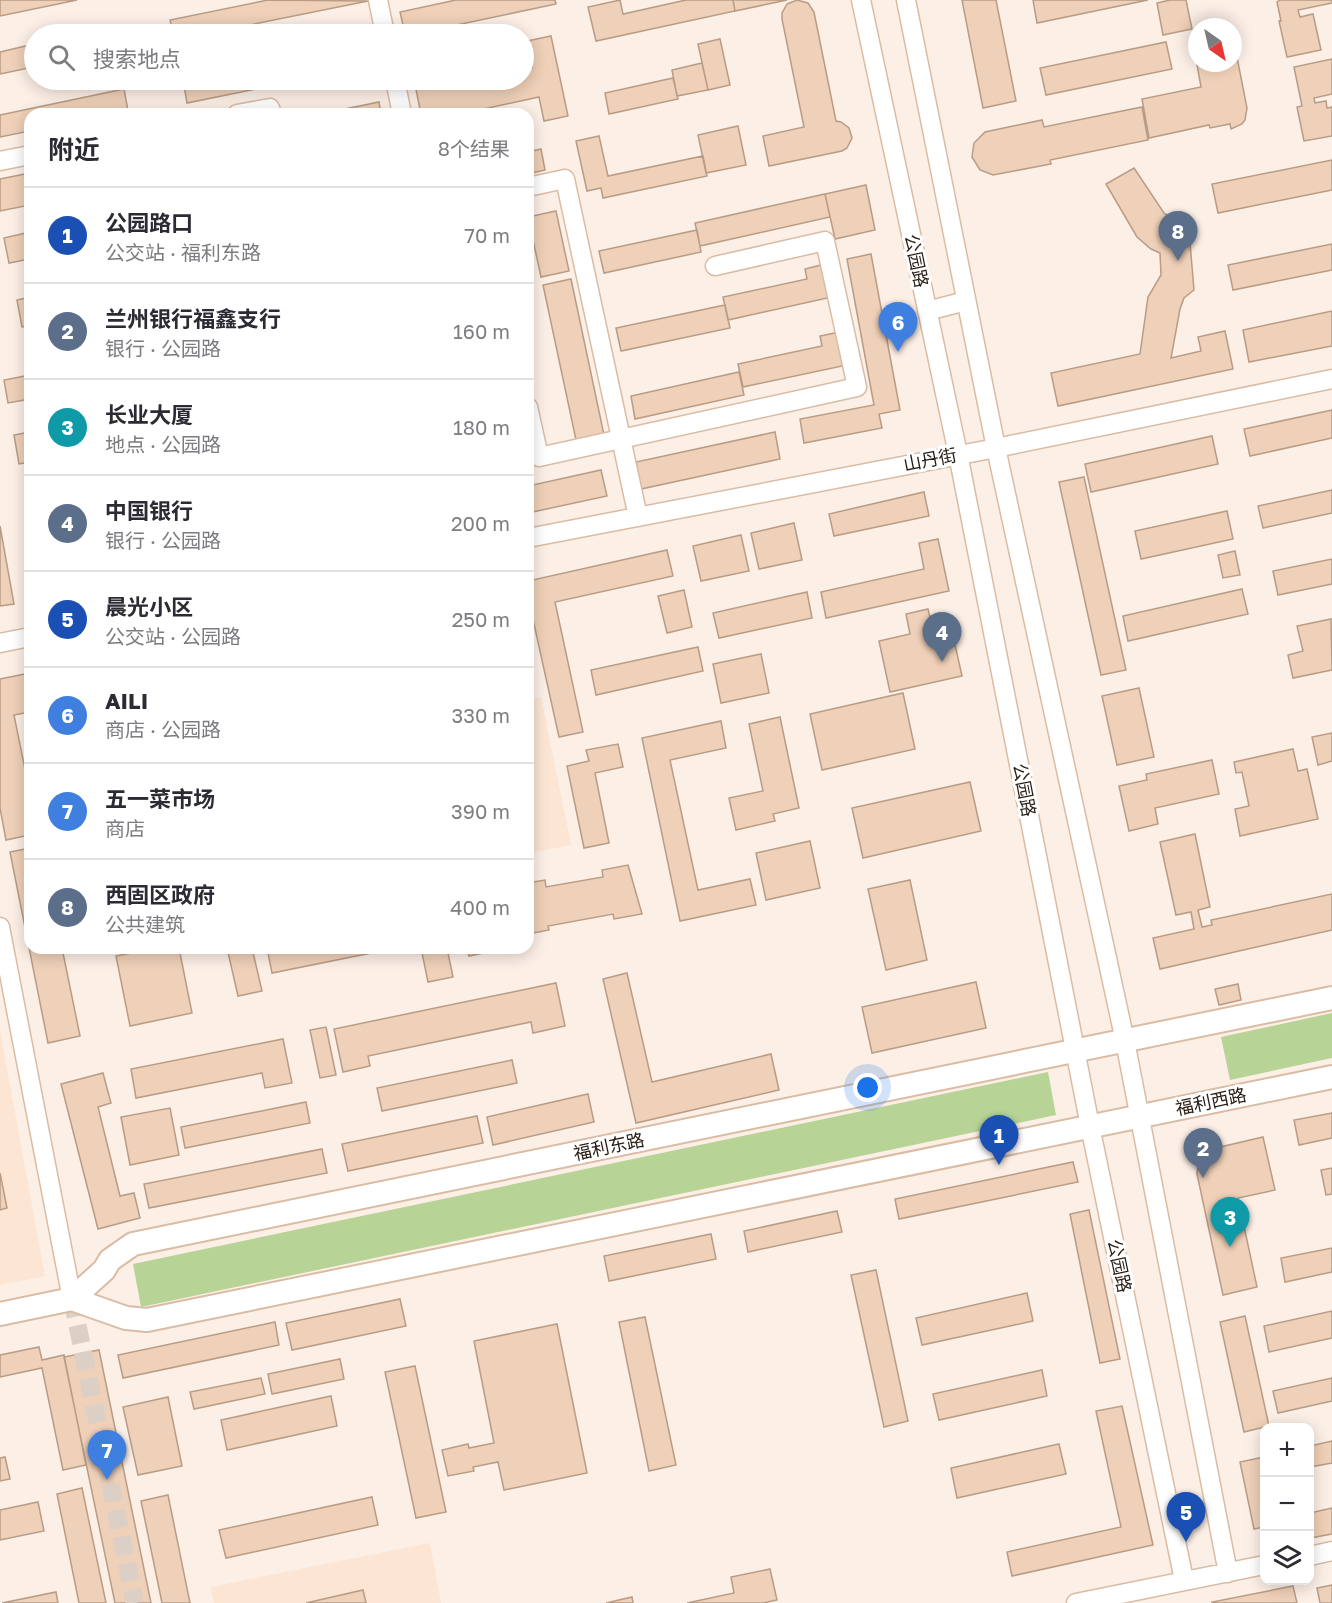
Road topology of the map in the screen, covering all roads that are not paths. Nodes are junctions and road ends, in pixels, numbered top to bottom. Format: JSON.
{"nodes":[{"id":1,"x":378,"y":0,"type":"edge"},
{"id":2,"x":861,"y":0,"type":"edge"},
{"id":3,"x":906,"y":0,"type":"edge"},
{"id":4,"x":383,"y":24,"type":"edge"},
{"id":5,"x":397,"y":90,"type":"edge"},
{"id":6,"x":401,"y":108,"type":"edge"},
{"id":7,"x":24,"y":156,"type":"edge"},
{"id":8,"x":0,"y":161,"type":"edge"},
{"id":9,"x":534,"y":186,"type":"edge"},
{"id":10,"x":715,"y":266,"type":"dead end"},
{"id":11,"x":966,"y":301,"type":"junction"},
{"id":12,"x":927,"y":311,"type":"junction"},
{"id":13,"x":1332,"y":379,"type":"edge"},
{"id":14,"x":534,"y":434,"type":"edge"},
{"id":15,"x":621,"y":439,"type":"junction"},
{"id":16,"x":996,"y":448,"type":"junction"},
{"id":17,"x":958,"y":454,"type":"junction"},
{"id":18,"x":638,"y":517,"type":"junction"},
{"id":19,"x":534,"y":537,"type":"edge"},
{"id":20,"x":24,"y":638,"type":"edge"},
{"id":21,"x":0,"y":643,"type":"edge"},
{"id":22,"x":0,"y":927,"type":"edge"},
{"id":23,"x":1332,"y":998,"type":"edge"},
{"id":24,"x":1125,"y":1041,"type":"junction"},
{"id":25,"x":1076,"y":1051,"type":"junction"},
{"id":26,"x":1332,"y":1077,"type":"edge"},
{"id":27,"x":1139,"y":1117,"type":"junction"},
{"id":28,"x":1090,"y":1126,"type":"junction"},
{"id":29,"x":104,"y":1270,"type":"junction"},
{"id":30,"x":72,"y":1299,"type":"junction"},
{"id":31,"x":0,"y":1314,"type":"edge"},
{"id":32,"x":126,"y":1318,"type":"junction"},
{"id":33,"x":1332,"y":1551,"type":"edge"},
{"id":34,"x":1314,"y":1555,"type":"edge"},
{"id":35,"x":1260,"y":1566,"type":"edge"},
{"id":36,"x":1228,"y":1573,"type":"junction"},
{"id":37,"x":1184,"y":1580,"type":"junction"},
{"id":38,"x":1076,"y":1603,"type":"edge"}],
"edges":[{"from":1,"to":4,"type":"street"},
{"from":2,"to":12,"type":"street","name":"公园路"},
{"from":3,"to":11,"type":"street"},
{"from":5,"to":6,"type":"street"},
{"from":7,"to":8,"type":"street"},
{"from":9,"to":15,"type":"street"},
{"from":10,"to":15,"type":"street"},
{"from":11,"to":12,"type":"street"},
{"from":11,"to":16,"type":"street"},
{"from":12,"to":17,"type":"street","name":"公园路"},
{"from":13,"to":16,"type":"street","name":"山丹街"},
{"from":14,"to":15,"type":"street"},
{"from":15,"to":18,"type":"street"},
{"from":16,"to":17,"type":"street","name":"山丹街"},
{"from":16,"to":24,"type":"street"},
{"from":17,"to":18,"type":"street","name":"山丹街"},
{"from":17,"to":25,"type":"street","name":"公园路"},
{"from":18,"to":19,"type":"street","name":"山丹街"},
{"from":20,"to":21,"type":"street"},
{"from":22,"to":30,"type":"street"},
{"from":23,"to":24,"type":"main road"},
{"from":24,"to":25,"type":"main road","name":"福利东路"},
{"from":24,"to":27,"type":"street"},
{"from":25,"to":28,"type":"street","name":"公园路"},
{"from":25,"to":29,"type":"main road","name":"福利东路"},
{"from":26,"to":27,"type":"main road","name":"福利西路"},
{"from":27,"to":28,"type":"main road","name":"福利西路"},
{"from":27,"to":36,"type":"street"},
{"from":28,"to":32,"type":"main road"},
{"from":28,"to":37,"type":"street","name":"公园路"},
{"from":29,"to":30,"type":"main road","name":"福利东路"},
{"from":29,"to":32,"type":"main road"},
{"from":30,"to":31,"type":"main road"},
{"from":30,"to":32,"type":"main road"},
{"from":33,"to":34,"type":"street"},
{"from":35,"to":36,"type":"street"},
{"from":36,"to":37,"type":"street"},
{"from":37,"to":38,"type":"street"}]}
